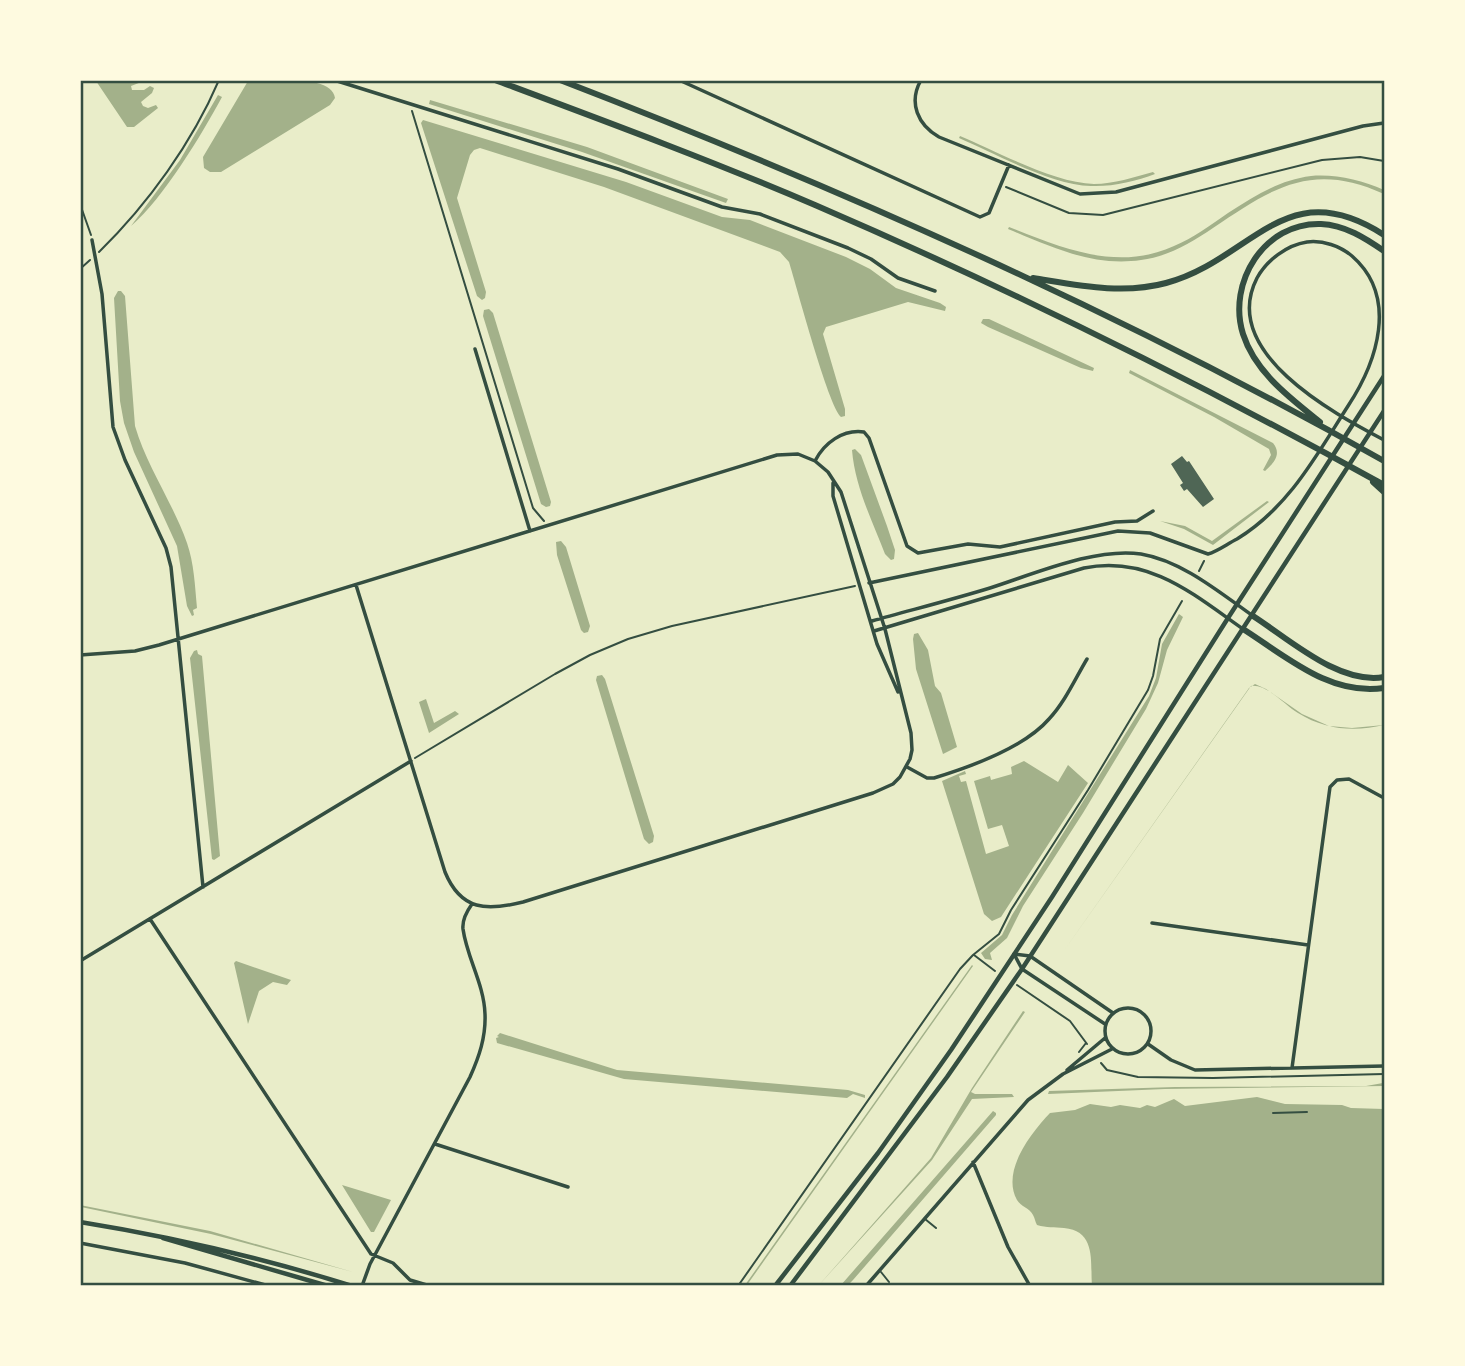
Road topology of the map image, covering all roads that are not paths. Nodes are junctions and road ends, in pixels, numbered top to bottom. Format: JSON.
{"nodes":[{"id":1,"x":334,"y":80,"type":"edge"},
{"id":2,"x":495,"y":80,"type":"edge"},
{"id":3,"x":560,"y":80,"type":"edge"},
{"id":4,"x":679,"y":80,"type":"edge"},
{"id":5,"x":922,"y":80,"type":"edge"},
{"id":6,"x":1384,"y":123,"type":"edge"},
{"id":7,"x":1010,"y":164,"type":"junction"},
{"id":8,"x":1384,"y":235,"type":"edge"},
{"id":9,"x":92,"y":240,"type":"road end"},
{"id":10,"x":1384,"y":251,"type":"edge"},
{"id":11,"x":1027,"y":277,"type":"junction"},
{"id":12,"x":935,"y":291,"type":"dead end"},
{"id":13,"x":475,"y":349,"type":"dead end"},
{"id":14,"x":1384,"y":376,"type":"edge"},
{"id":15,"x":1384,"y":411,"type":"edge"},
{"id":16,"x":1332,"y":432,"type":"junction"},
{"id":17,"x":1384,"y":440,"type":"edge"},
{"id":18,"x":816,"y":461,"type":"junction"},
{"id":19,"x":1384,"y":461,"type":"edge"},
{"id":20,"x":1364,"y":474,"type":"junction"},
{"id":21,"x":833,"y":481,"type":"junction"},
{"id":22,"x":1384,"y":485,"type":"edge"},
{"id":23,"x":1384,"y":492,"type":"edge"},
{"id":24,"x":1153,"y":511,"type":"dead end"},
{"id":25,"x":530,"y":531,"type":"junction"},
{"id":26,"x":869,"y":583,"type":"junction"},
{"id":27,"x":356,"y":585,"type":"junction"},
{"id":28,"x":1237,"y":605,"type":"junction"},
{"id":29,"x":1253,"y":616,"type":"junction"},
{"id":30,"x":882,"y":618,"type":"junction"},
{"id":31,"x":1228,"y":618,"type":"junction"},
{"id":32,"x":872,"y":621,"type":"junction"},
{"id":33,"x":886,"y":629,"type":"junction"},
{"id":34,"x":1243,"y":629,"type":"junction"},
{"id":35,"x":874,"y":631,"type":"junction"},
{"id":36,"x":178,"y":639,"type":"junction"},
{"id":37,"x":80,"y":655,"type":"edge"},
{"id":38,"x":1087,"y":659,"type":"dead end"},
{"id":39,"x":1384,"y":677,"type":"edge"},
{"id":40,"x":1384,"y":688,"type":"edge"},
{"id":41,"x":901,"y":699,"type":"junction"},
{"id":42,"x":411,"y":761,"type":"junction"},
{"id":43,"x":906,"y":767,"type":"junction"},
{"id":44,"x":1384,"y":798,"type":"edge"},
{"id":45,"x":203,"y":887,"type":"junction"},
{"id":46,"x":472,"y":904,"type":"junction"},
{"id":47,"x":150,"y":919,"type":"junction"},
{"id":48,"x":1152,"y":923,"type":"dead end"},
{"id":49,"x":1308,"y":945,"type":"junction"},
{"id":50,"x":1014,"y":954,"type":"junction"},
{"id":51,"x":1030,"y":956,"type":"junction"},
{"id":52,"x":80,"y":961,"type":"edge"},
{"id":53,"x":1022,"y":969,"type":"junction"},
{"id":54,"x":1113,"y":1013,"type":"junction"},
{"id":55,"x":1105,"y":1024,"type":"junction"},
{"id":56,"x":1105,"y":1038,"type":"junction"},
{"id":57,"x":1148,"y":1044,"type":"junction"},
{"id":58,"x":1112,"y":1049,"type":"junction"},
{"id":59,"x":1384,"y":1066,"type":"edge"},
{"id":60,"x":1292,"y":1068,"type":"junction"},
{"id":61,"x":1063,"y":1074,"type":"junction"},
{"id":62,"x":435,"y":1144,"type":"junction"},
{"id":63,"x":973,"y":1162,"type":"junction"},
{"id":64,"x":568,"y":1187,"type":"dead end"},
{"id":65,"x":925,"y":1218,"type":"junction"},
{"id":66,"x":80,"y":1222,"type":"edge"},
{"id":67,"x":936,"y":1228,"type":"dead end"},
{"id":68,"x":159,"y":1237,"type":"junction"},
{"id":69,"x":80,"y":1243,"type":"edge"},
{"id":70,"x":375,"y":1256,"type":"junction"},
{"id":71,"x":879,"y":1270,"type":"junction"},
{"id":72,"x":889,"y":1282,"type":"dead end"},
{"id":73,"x":1027,"y":1284,"type":"edge"},
{"id":74,"x":269,"y":1286,"type":"edge"},
{"id":75,"x":328,"y":1286,"type":"edge"},
{"id":76,"x":352,"y":1286,"type":"edge"},
{"id":77,"x":362,"y":1286,"type":"edge"},
{"id":78,"x":430,"y":1286,"type":"edge"},
{"id":79,"x":775,"y":1286,"type":"edge"},
{"id":80,"x":790,"y":1286,"type":"edge"},
{"id":81,"x":866,"y":1286,"type":"edge"}],
"edges":[{"from":1,"to":12,"type":"street"},
{"from":2,"to":20,"type":"highway"},
{"from":3,"to":11,"type":"highway"},
{"from":4,"to":7,"type":"street"},
{"from":5,"to":7,"type":"street"},
{"from":6,"to":7,"type":"street"},
{"from":8,"to":11,"type":"highway"},
{"from":9,"to":36,"type":"street"},
{"from":10,"to":16,"type":"highway"},
{"from":11,"to":16,"type":"highway"},
{"from":13,"to":25,"type":"street"},
{"from":14,"to":28,"type":"main road"},
{"from":15,"to":29,"type":"main road"},
{"from":16,"to":19,"type":"highway"},
{"from":17,"to":26,"type":"street"},
{"from":18,"to":21,"type":"street"},
{"from":18,"to":24,"type":"street"},
{"from":18,"to":25,"type":"street"},
{"from":20,"to":22,"type":"highway"},
{"from":20,"to":23,"type":"highway"},
{"from":21,"to":26,"type":"street"},
{"from":21,"to":32,"type":"street"},
{"from":25,"to":27,"type":"street"},
{"from":26,"to":30,"type":"street"},
{"from":27,"to":36,"type":"street"},
{"from":27,"to":42,"type":"street"},
{"from":28,"to":29,"type":"street"},
{"from":28,"to":30,"type":"street"},
{"from":28,"to":31,"type":"main road"},
{"from":29,"to":34,"type":"main road"},
{"from":29,"to":39,"type":"highway"},
{"from":30,"to":32,"type":"street"},
{"from":30,"to":33,"type":"street"},
{"from":31,"to":33,"type":"street"},
{"from":31,"to":34,"type":"street"},
{"from":31,"to":50,"type":"main road"},
{"from":32,"to":35,"type":"street"},
{"from":33,"to":35,"type":"street"},
{"from":33,"to":41,"type":"street"},
{"from":34,"to":40,"type":"highway"},
{"from":34,"to":51,"type":"main road"},
{"from":35,"to":41,"type":"street"},
{"from":36,"to":37,"type":"street"},
{"from":36,"to":45,"type":"street"},
{"from":38,"to":43,"type":"street"},
{"from":41,"to":43,"type":"street"},
{"from":42,"to":45,"type":"street"},
{"from":42,"to":46,"type":"street"},
{"from":43,"to":46,"type":"street"},
{"from":44,"to":49,"type":"street"},
{"from":45,"to":47,"type":"street"},
{"from":46,"to":62,"type":"street"},
{"from":47,"to":52,"type":"street"},
{"from":47,"to":70,"type":"street"},
{"from":48,"to":49,"type":"street"},
{"from":49,"to":60,"type":"street"},
{"from":50,"to":51,"type":"street"},
{"from":50,"to":53,"type":"street"},
{"from":50,"to":79,"type":"main road"},
{"from":51,"to":53,"type":"main road"},
{"from":51,"to":54,"type":"street"},
{"from":53,"to":55,"type":"street"},
{"from":53,"to":80,"type":"main road"},
{"from":54,"to":55,"type":"street"},
{"from":54,"to":57,"type":"street"},
{"from":55,"to":56,"type":"street"},
{"from":56,"to":58,"type":"street"},
{"from":56,"to":61,"type":"street"},
{"from":57,"to":58,"type":"street"},
{"from":57,"to":60,"type":"street"},
{"from":58,"to":61,"type":"street"},
{"from":59,"to":60,"type":"street"},
{"from":61,"to":63,"type":"street"},
{"from":62,"to":64,"type":"street"},
{"from":62,"to":70,"type":"street"},
{"from":63,"to":65,"type":"street"},
{"from":63,"to":73,"type":"street"},
{"from":65,"to":67,"type":"lane"},
{"from":65,"to":71,"type":"street"},
{"from":66,"to":68,"type":"main road"},
{"from":68,"to":75,"type":"main road"},
{"from":68,"to":76,"type":"main road"},
{"from":69,"to":74,"type":"street"},
{"from":70,"to":77,"type":"street"},
{"from":70,"to":78,"type":"street"},
{"from":71,"to":72,"type":"lane"},
{"from":71,"to":81,"type":"street"}]}
